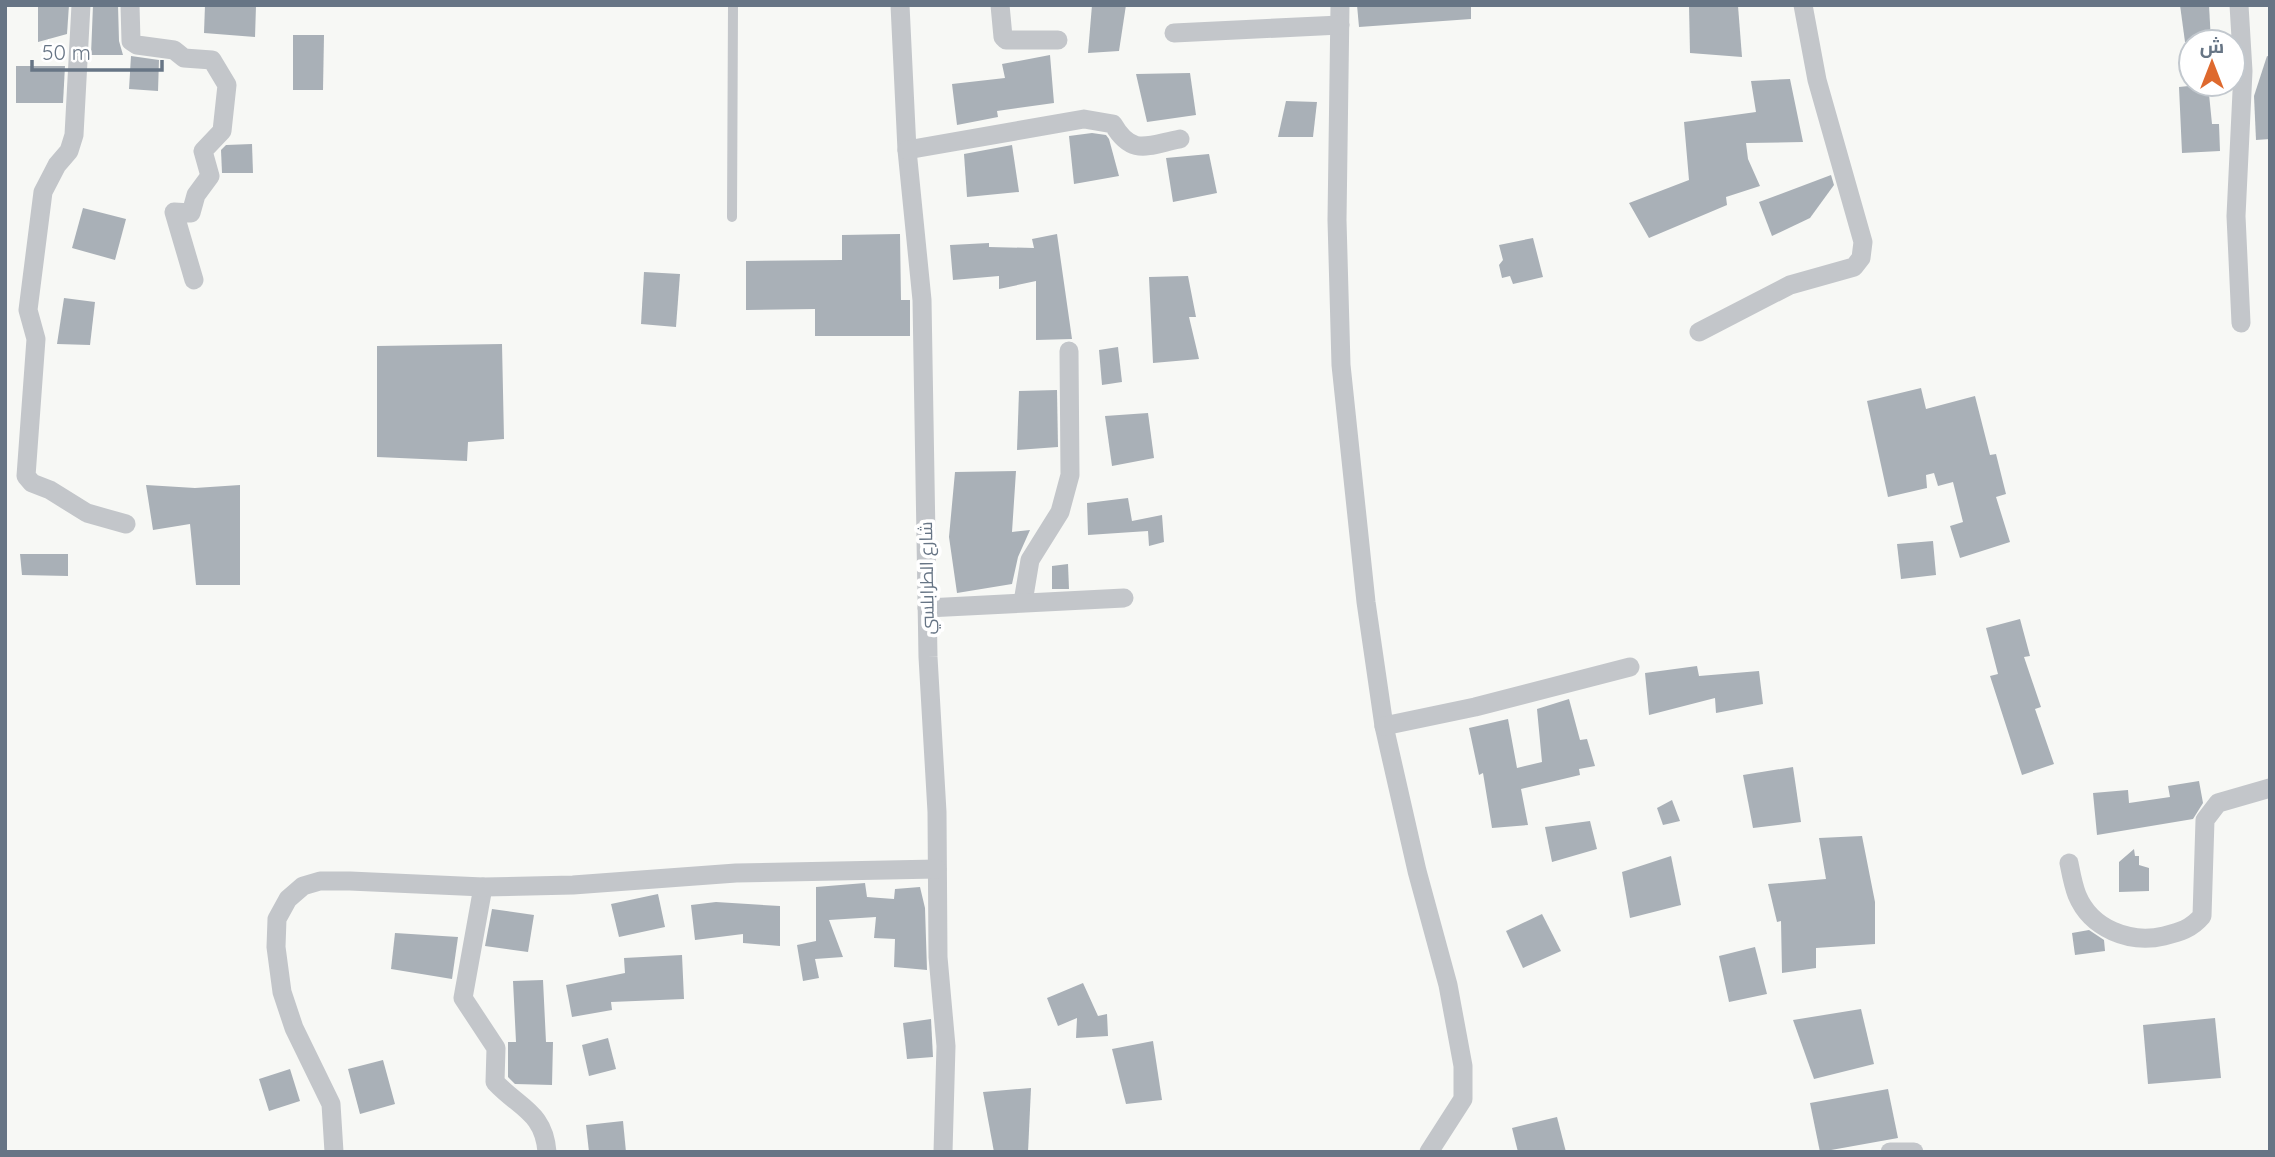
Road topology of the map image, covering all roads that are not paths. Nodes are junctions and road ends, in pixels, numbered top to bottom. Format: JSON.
{"nodes":[{"id":1,"x":81,"y":5,"type":"edge"},
{"id":2,"x":130,"y":5,"type":"edge"},
{"id":3,"x":733,"y":5,"type":"edge"},
{"id":4,"x":900,"y":5,"type":"edge"},
{"id":5,"x":1000,"y":5,"type":"edge"},
{"id":6,"x":1803,"y":5,"type":"edge"},
{"id":7,"x":2239,"y":5,"type":"edge"},
{"id":8,"x":1340,"y":15,"type":"edge"},
{"id":9,"x":1174,"y":33,"type":"dead end"},
{"id":10,"x":1058,"y":40,"type":"dead end"},
{"id":11,"x":1180,"y":139,"type":"dead end"},
{"id":12,"x":908,"y":150,"type":"junction"},
{"id":13,"x":732,"y":217,"type":"dead end"},
{"id":14,"x":194,"y":279,"type":"dead end"},
{"id":15,"x":2241,"y":323,"type":"dead end"},
{"id":16,"x":1699,"y":332,"type":"dead end"},
{"id":17,"x":1069,"y":351,"type":"dead end"},
{"id":18,"x":126,"y":524,"type":"dead end"},
{"id":19,"x":1124,"y":597,"type":"dead end"},
{"id":20,"x":1023,"y":602,"type":"junction"},
{"id":21,"x":928,"y":608,"type":"junction"},
{"id":22,"x":1630,"y":667,"type":"dead end"},
{"id":23,"x":1384,"y":726,"type":"junction"},
{"id":24,"x":2270,"y":788,"type":"edge"},
{"id":25,"x":2069,"y":863,"type":"dead end"},
{"id":26,"x":937,"y":869,"type":"junction"},
{"id":27,"x":483,"y":887,"type":"junction"},
{"id":28,"x":334,"y":1152,"type":"edge"},
{"id":29,"x":547,"y":1152,"type":"edge"},
{"id":30,"x":943,"y":1152,"type":"edge"},
{"id":31,"x":1429,"y":1152,"type":"edge"},
{"id":32,"x":1890,"y":1152,"type":"edge"},
{"id":33,"x":1914,"y":1152,"type":"edge"}],
"edges":[{"from":1,"to":18,"type":"street"},
{"from":2,"to":14,"type":"street"},
{"from":3,"to":13,"type":"lane"},
{"from":4,"to":12,"type":"street","name":"شارع الطرابلسي"},
{"from":5,"to":10,"type":"street"},
{"from":6,"to":16,"type":"street"},
{"from":7,"to":15,"type":"street"},
{"from":8,"to":9,"type":"street"},
{"from":8,"to":23,"type":"street"},
{"from":11,"to":12,"type":"street"},
{"from":12,"to":21,"type":"street","name":"شارع الطرابلسي"},
{"from":17,"to":20,"type":"street"},
{"from":19,"to":20,"type":"street"},
{"from":20,"to":21,"type":"street"},
{"from":21,"to":26,"type":"street","name":"شارع الطرابلسي"},
{"from":22,"to":23,"type":"street"},
{"from":23,"to":31,"type":"street"},
{"from":24,"to":25,"type":"street"},
{"from":26,"to":27,"type":"street"},
{"from":26,"to":30,"type":"street","name":"شارع الطرابلسي"},
{"from":27,"to":28,"type":"street"},
{"from":27,"to":29,"type":"street"},
{"from":32,"to":33,"type":"street"}]}
